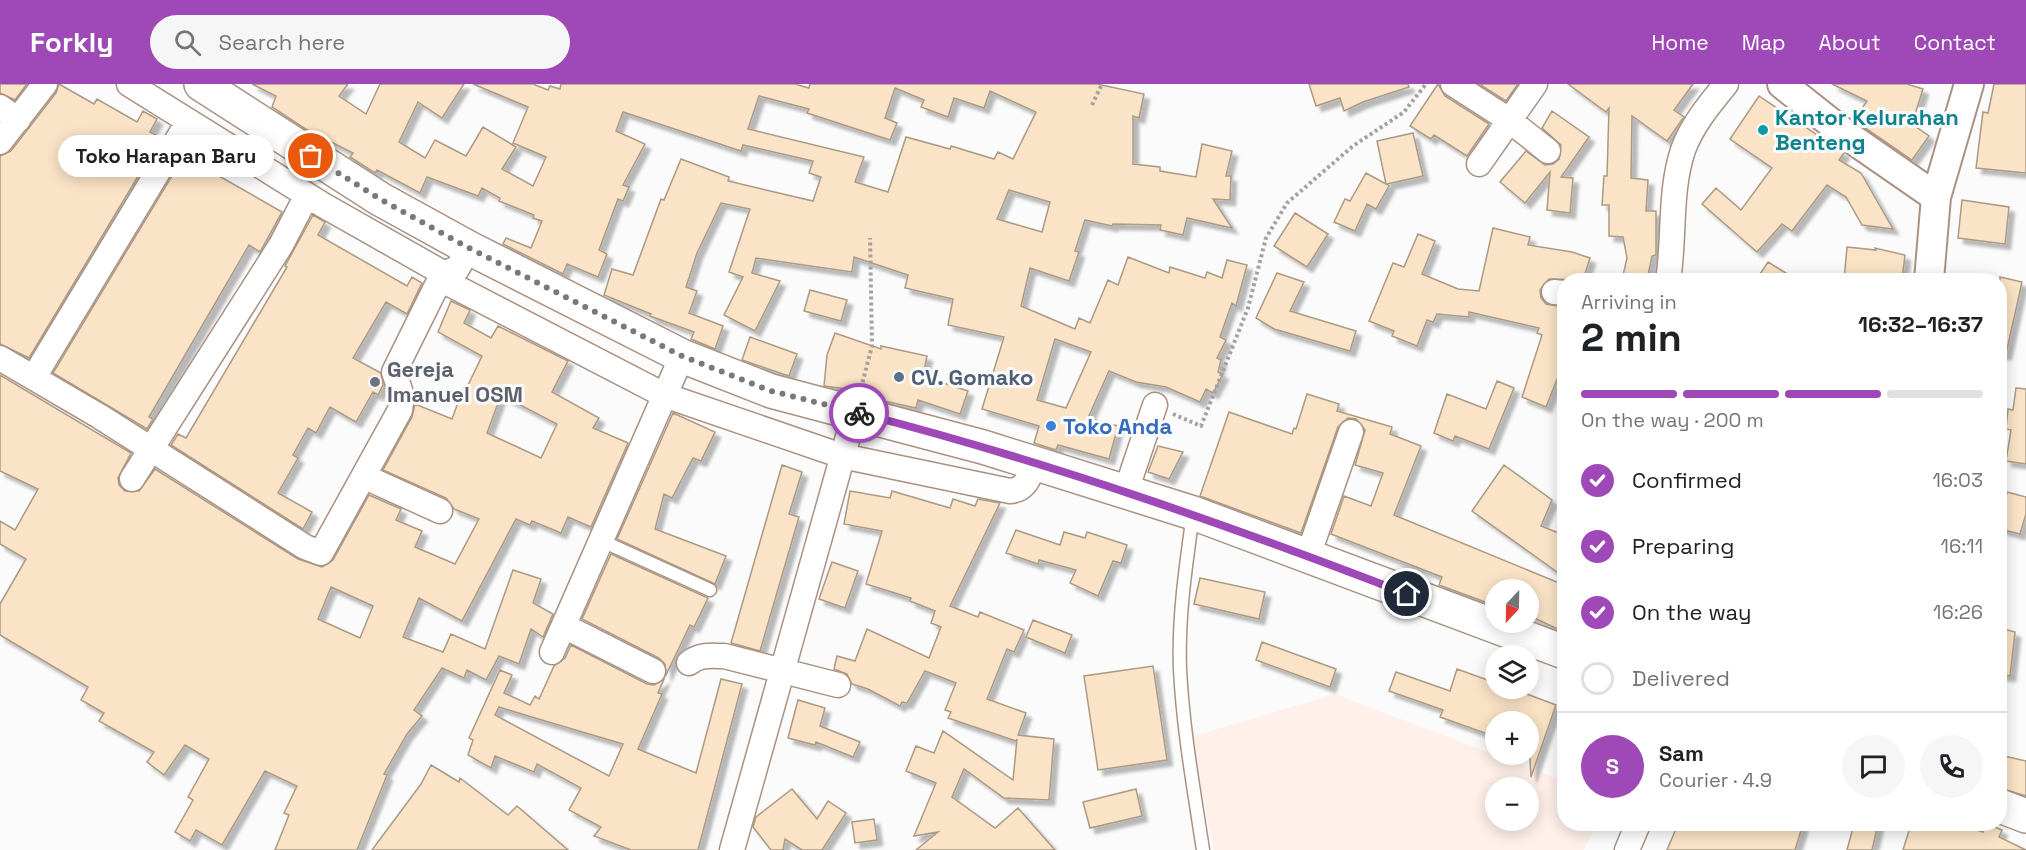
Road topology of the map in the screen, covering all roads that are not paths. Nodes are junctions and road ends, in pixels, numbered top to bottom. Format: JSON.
{"nodes":[{"id":1,"x":45,"y":84,"type":"edge"},
{"id":2,"x":129,"y":84,"type":"edge"},
{"id":3,"x":201,"y":84,"type":"edge"},
{"id":4,"x":1453,"y":84,"type":"edge"},
{"id":5,"x":1534,"y":84,"type":"edge"},
{"id":6,"x":1726,"y":84,"type":"edge"},
{"id":7,"x":1782,"y":84,"type":"edge"},
{"id":8,"x":1969,"y":84,"type":"edge"},
{"id":9,"x":9,"y":113,"type":"edge"},
{"id":10,"x":1509,"y":120,"type":"junction"},
{"id":11,"x":188,"y":122,"type":"junction"},
{"id":12,"x":0,"y":142,"type":"edge"},
{"id":13,"x":1548,"y":151,"type":"dead end"},
{"id":14,"x":1479,"y":164,"type":"dead end"},
{"id":15,"x":307,"y":195,"type":"junction"},
{"id":16,"x":1936,"y":197,"type":"junction"},
{"id":17,"x":469,"y":248,"type":"junction"},
{"id":18,"x":1669,"y":273,"type":"edge"},
{"id":19,"x":1930,"y":273,"type":"edge"},
{"id":20,"x":442,"y":276,"type":"junction"},
{"id":21,"x":682,"y":356,"type":"junction"},
{"id":22,"x":0,"y":358,"type":"edge"},
{"id":23,"x":34,"y":377,"type":"junction"},
{"id":24,"x":664,"y":395,"type":"junction"},
{"id":25,"x":1155,"y":405,"type":"road end"},
{"id":26,"x":855,"y":412,"type":"junction"},
{"id":27,"x":1351,"y":432,"type":"dead end"},
{"id":28,"x":149,"y":449,"type":"junction"},
{"id":29,"x":842,"y":456,"type":"junction"},
{"id":30,"x":1035,"y":464,"type":"junction"},
{"id":31,"x":364,"y":477,"type":"junction"},
{"id":32,"x":132,"y":479,"type":"dead end"},
{"id":33,"x":1126,"y":491,"type":"junction"},
{"id":34,"x":440,"y":511,"type":"dead end"},
{"id":35,"x":1193,"y":513,"type":"junction"},
{"id":36,"x":602,"y":541,"type":"junction"},
{"id":37,"x":1308,"y":556,"type":"junction"},
{"id":38,"x":710,"y":590,"type":"dead end"},
{"id":39,"x":564,"y":626,"type":"junction"},
{"id":40,"x":1557,"y":649,"type":"edge"},
{"id":41,"x":552,"y":652,"type":"dead end"},
{"id":42,"x":689,"y":663,"type":"dead end"},
{"id":43,"x":653,"y":671,"type":"dead end"},
{"id":44,"x":781,"y":672,"type":"junction"},
{"id":45,"x":838,"y":685,"type":"dead end"},
{"id":46,"x":2007,"y":809,"type":"edge"},
{"id":47,"x":2026,"y":816,"type":"edge"},
{"id":48,"x":1635,"y":831,"type":"edge"},
{"id":49,"x":732,"y":850,"type":"edge"},
{"id":50,"x":1203,"y":850,"type":"edge"},
{"id":51,"x":1627,"y":850,"type":"edge"}],
"edges":[{"from":1,"to":9,"type":"street"},
{"from":2,"to":11,"type":"street"},
{"from":3,"to":17,"type":"main road"},
{"from":4,"to":10,"type":"street"},
{"from":5,"to":10,"type":"street"},
{"from":6,"to":18,"type":"street"},
{"from":7,"to":16,"type":"street"},
{"from":8,"to":16,"type":"street"},
{"from":9,"to":12,"type":"street"},
{"from":10,"to":13,"type":"street"},
{"from":10,"to":14,"type":"street"},
{"from":11,"to":15,"type":"street"},
{"from":11,"to":23,"type":"street"},
{"from":15,"to":20,"type":"street"},
{"from":15,"to":28,"type":"street"},
{"from":16,"to":19,"type":"street"},
{"from":17,"to":20,"type":"street"},
{"from":17,"to":21,"type":"main road"},
{"from":20,"to":24,"type":"street"},
{"from":20,"to":31,"type":"street"},
{"from":21,"to":24,"type":"street"},
{"from":21,"to":26,"type":"main road"},
{"from":22,"to":23,"type":"street"},
{"from":23,"to":28,"type":"street"},
{"from":24,"to":29,"type":"street"},
{"from":24,"to":36,"type":"street"},
{"from":25,"to":33,"type":"street"},
{"from":26,"to":29,"type":"street"},
{"from":26,"to":30,"type":"main road"},
{"from":27,"to":37,"type":"street"},
{"from":28,"to":31,"type":"street"},
{"from":28,"to":32,"type":"street"},
{"from":29,"to":30,"type":"street"},
{"from":29,"to":44,"type":"street"},
{"from":30,"to":33,"type":"main road"},
{"from":31,"to":34,"type":"street"},
{"from":33,"to":35,"type":"main road"},
{"from":35,"to":37,"type":"main road"},
{"from":35,"to":50,"type":"lane"},
{"from":36,"to":38,"type":"lane"},
{"from":36,"to":39,"type":"street"},
{"from":37,"to":40,"type":"main road"},
{"from":39,"to":41,"type":"street"},
{"from":39,"to":43,"type":"street"},
{"from":42,"to":44,"type":"street"},
{"from":44,"to":45,"type":"street"},
{"from":44,"to":49,"type":"street"},
{"from":46,"to":47,"type":"main road"},
{"from":48,"to":51,"type":"street"}]}
